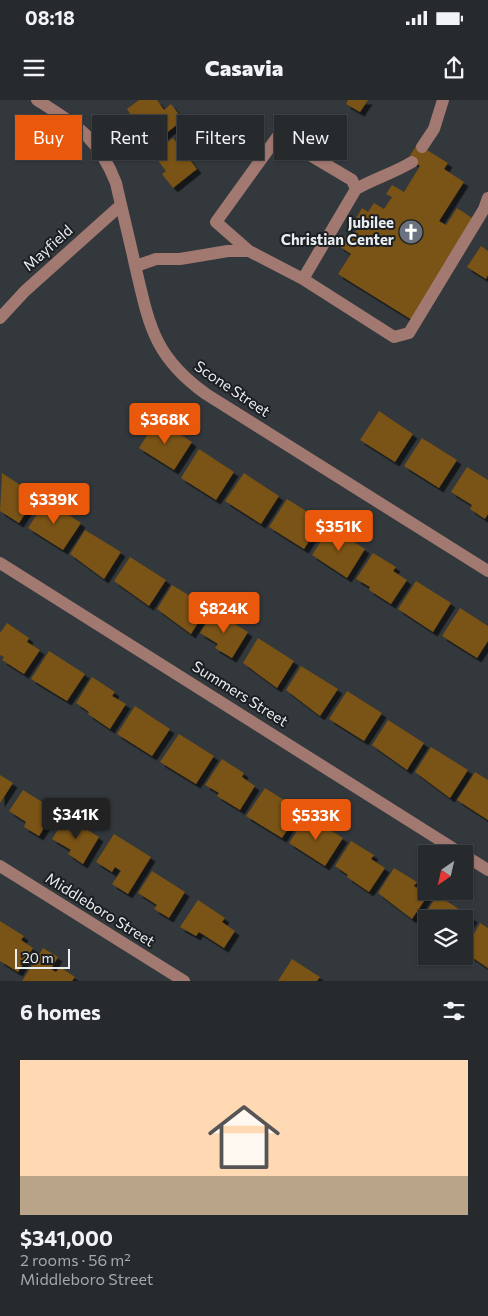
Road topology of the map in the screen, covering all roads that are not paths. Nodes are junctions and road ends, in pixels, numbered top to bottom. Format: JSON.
{"nodes":[{"id":1,"x":37,"y":100,"type":"edge"},
{"id":2,"x":443,"y":100,"type":"edge"},
{"id":3,"x":422,"y":147,"type":"dead end"},
{"id":4,"x":412,"y":162,"type":"dead end"},
{"id":5,"x":356,"y":189,"type":"junction"},
{"id":6,"x":488,"y":198,"type":"edge"},
{"id":7,"x":121,"y":206,"type":"junction"},
{"id":8,"x":248,"y":251,"type":"junction"},
{"id":9,"x":136,"y":266,"type":"junction"},
{"id":10,"x":303,"y":279,"type":"junction"},
{"id":11,"x":0,"y":318,"type":"edge"},
{"id":12,"x":0,"y":563,"type":"edge"},
{"id":13,"x":488,"y":571,"type":"edge"},
{"id":14,"x":449,"y":845,"type":"edge"},
{"id":15,"x":473,"y":860,"type":"edge"},
{"id":16,"x":0,"y":866,"type":"edge"},
{"id":17,"x":488,"y":870,"type":"edge"},
{"id":18,"x":184,"y":981,"type":"edge"}],
"edges":[{"from":1,"to":7,"type":"street","name":"Scone Street"},
{"from":2,"to":3,"type":"street"},
{"from":4,"to":5,"type":"street"},
{"from":5,"to":8,"type":"street"},
{"from":5,"to":10,"type":"street"},
{"from":6,"to":10,"type":"street"},
{"from":7,"to":9,"type":"street","name":"Scone Street"},
{"from":7,"to":11,"type":"street","name":"Mayfield"},
{"from":8,"to":9,"type":"street"},
{"from":8,"to":10,"type":"street"},
{"from":9,"to":13,"type":"street","name":"Scone Street"},
{"from":12,"to":14,"type":"street","name":"Summers Street"},
{"from":15,"to":17,"type":"street","name":"Summers Street"},
{"from":16,"to":18,"type":"street","name":"Middleboro Street"}]}
